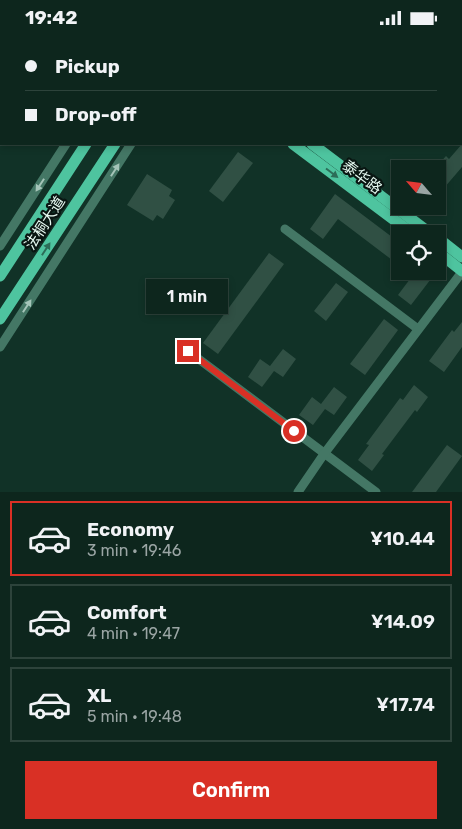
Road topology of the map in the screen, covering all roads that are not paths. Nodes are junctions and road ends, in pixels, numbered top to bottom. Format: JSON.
{"nodes":[{"id":1,"x":65,"y":145,"type":"edge"},
{"id":2,"x":85,"y":145,"type":"edge"},
{"id":3,"x":114,"y":145,"type":"edge"},
{"id":4,"x":131,"y":145,"type":"edge"},
{"id":5,"x":294,"y":145,"type":"edge"},
{"id":6,"x":313,"y":145,"type":"edge"},
{"id":7,"x":401,"y":225,"type":"edge"},
{"id":8,"x":419,"y":225,"type":"edge"},
{"id":9,"x":285,"y":229,"type":"dead end"},
{"id":10,"x":446,"y":244,"type":"edge"},
{"id":11,"x":0,"y":246,"type":"edge"},
{"id":12,"x":462,"y":257,"type":"edge"},
{"id":13,"x":446,"y":258,"type":"edge"},
{"id":14,"x":462,"y":271,"type":"edge"},
{"id":15,"x":0,"y":276,"type":"edge"},
{"id":16,"x":0,"y":319,"type":"edge"},
{"id":17,"x":418,"y":329,"type":"junction"},
{"id":18,"x":0,"y":347,"type":"edge"},
{"id":19,"x":188,"y":351,"type":"dead end"},
{"id":20,"x":324,"y":453,"type":"junction"},
{"id":21,"x":298,"y":491,"type":"edge"},
{"id":22,"x":376,"y":491,"type":"edge"}],
"edges":[{"from":1,"to":11,"type":"street","one_way":true},
{"from":2,"to":15,"type":"main road","name":"法桐大道"},
{"from":16,"to":3,"type":"main road","name":"法桐大道","one_way":true},
{"from":18,"to":4,"type":"street","one_way":true},
{"from":5,"to":7,"type":"main road","name":"泰华路","one_way":true},
{"from":6,"to":8,"type":"main road","name":"泰华路"},
{"from":9,"to":17,"type":"street"},
{"from":10,"to":12,"type":"main road"},
{"from":13,"to":14,"type":"main road"},
{"from":14,"to":17,"type":"street"},
{"from":17,"to":20,"type":"street"},
{"from":19,"to":20,"type":"street"},
{"from":20,"to":21,"type":"street"},
{"from":20,"to":22,"type":"street"}]}
